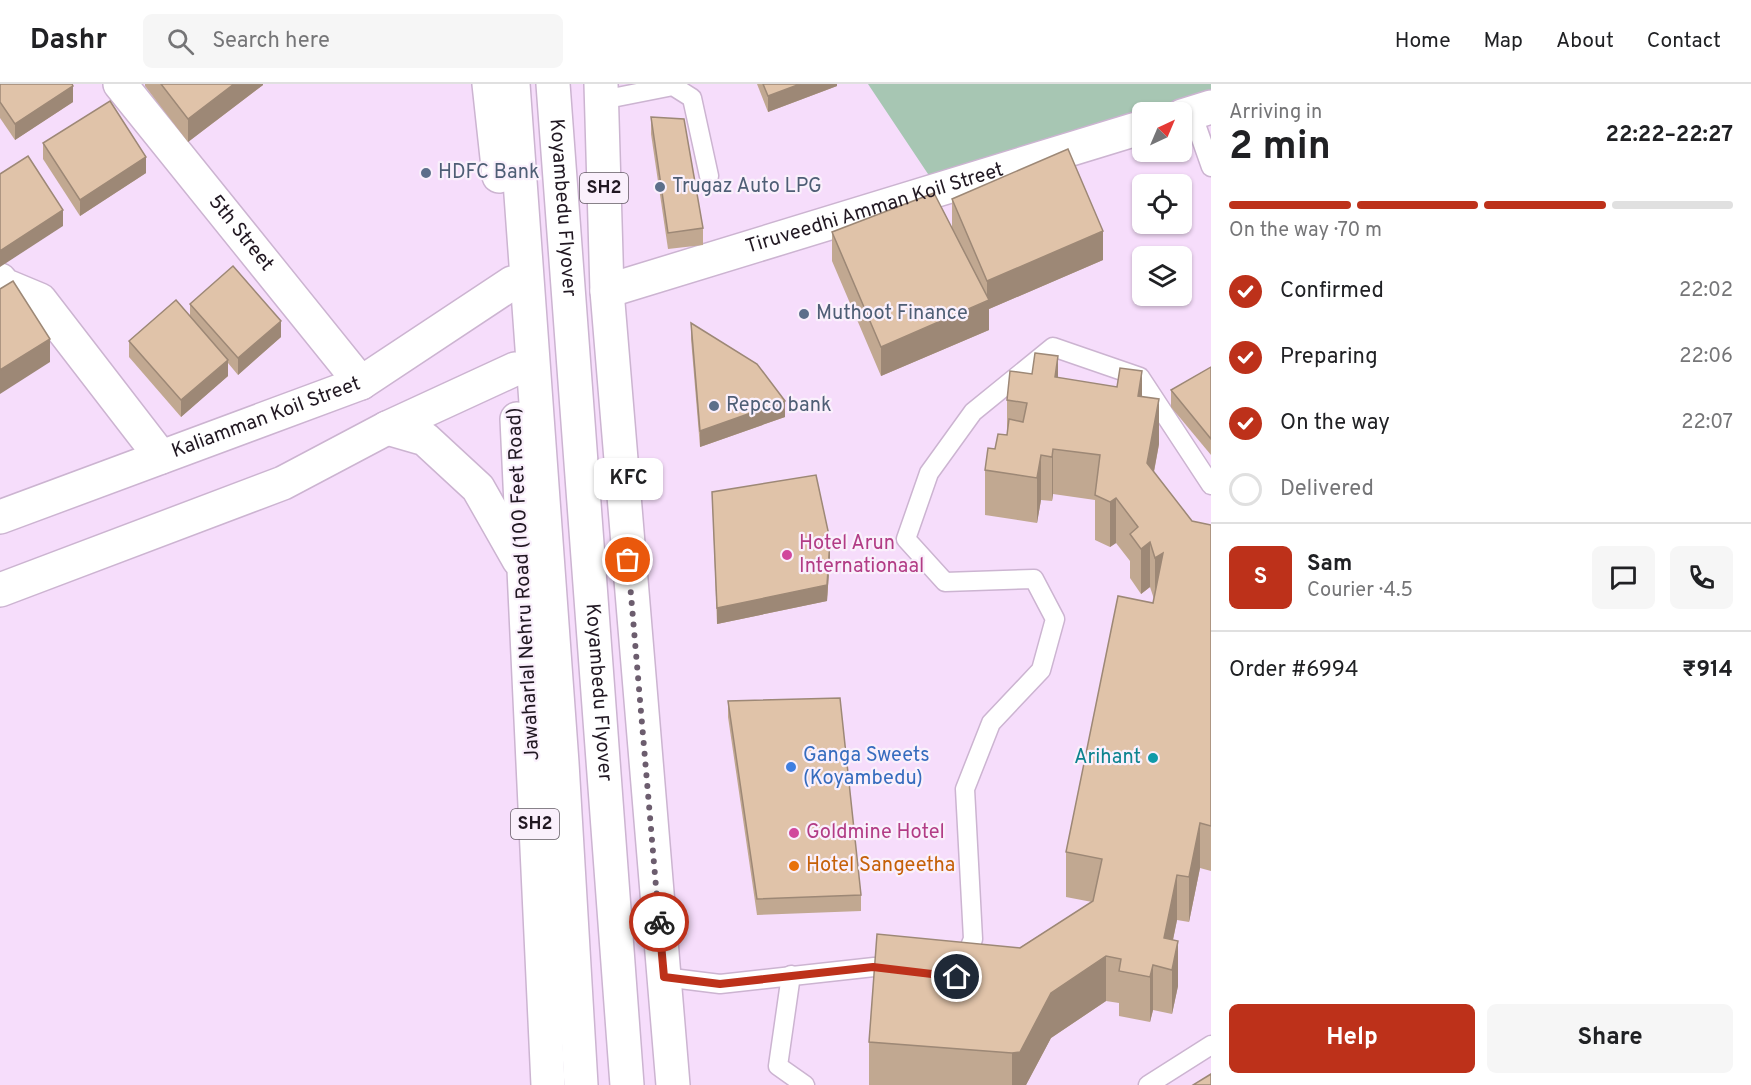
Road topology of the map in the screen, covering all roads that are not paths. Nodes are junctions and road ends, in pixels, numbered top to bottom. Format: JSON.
{"nodes":[{"id":1,"x":120,"y":84,"type":"edge"},
{"id":2,"x":489,"y":84,"type":"edge"},
{"id":3,"x":513,"y":84,"type":"edge"},
{"id":4,"x":553,"y":84,"type":"edge"},
{"id":5,"x":602,"y":92,"type":"edge"},
{"id":6,"x":1195,"y":112,"type":"edge"},
{"id":7,"x":1132,"y":131,"type":"edge"},
{"id":8,"x":1211,"y":167,"type":"edge"},
{"id":9,"x":709,"y":176,"type":"dead end"},
{"id":10,"x":0,"y":280,"type":"edge"},
{"id":11,"x":512,"y":283,"type":"junction"},
{"id":12,"x":607,"y":291,"type":"junction"},
{"id":13,"x":515,"y":369,"type":"junction"},
{"id":14,"x":360,"y":383,"type":"junction"},
{"id":15,"x":387,"y":428,"type":"junction"},
{"id":16,"x":161,"y":457,"type":"junction"},
{"id":17,"x":1211,"y":485,"type":"edge"},
{"id":18,"x":0,"y":517,"type":"edge"},
{"id":19,"x":522,"y":564,"type":"junction"},
{"id":20,"x":0,"y":590,"type":"edge"},
{"id":21,"x":921,"y":973,"type":"edge"},
{"id":22,"x":791,"y":975,"type":"junction"},
{"id":23,"x":945,"y":976,"type":"edge"},
{"id":24,"x":664,"y":977,"type":"junction"},
{"id":25,"x":1211,"y":1045,"type":"edge"},
{"id":26,"x":548,"y":1085,"type":"edge"},
{"id":27,"x":581,"y":1085,"type":"edge"},
{"id":28,"x":627,"y":1085,"type":"edge"},
{"id":29,"x":673,"y":1085,"type":"edge"},
{"id":30,"x":805,"y":1085,"type":"edge"},
{"id":31,"x":1148,"y":1085,"type":"edge"}],
"edges":[{"from":1,"to":14,"type":"main road","name":"5th Street"},
{"from":2,"to":11,"type":"main road","name":"Jawaharlal Nehru Road (100 Feet Road)","number":"SH2"},
{"from":3,"to":27,"type":"main road","name":"Koyambedu Flyover"},
{"from":4,"to":28,"type":"main road","name":"Koyambedu Flyover"},
{"from":5,"to":9,"type":"lane"},
{"from":5,"to":12,"type":"main road","number":"SH2"},
{"from":6,"to":8,"type":"lane"},
{"from":7,"to":12,"type":"main road","name":"Tiruveedhi Amman Koil Street"},
{"from":10,"to":16,"type":"main road"},
{"from":11,"to":13,"type":"main road","name":"Jawaharlal Nehru Road (100 Feet Road)","number":"SH2"},
{"from":11,"to":14,"type":"main road","name":"Kaliamman Koil Street"},
{"from":12,"to":24,"type":"main road","number":"SH2"},
{"from":13,"to":15,"type":"main road"},
{"from":13,"to":19,"type":"main road","name":"Jawaharlal Nehru Road (100 Feet Road)","number":"SH2"},
{"from":14,"to":16,"type":"main road","name":"Kaliamman Koil Street"},
{"from":15,"to":19,"type":"main road"},
{"from":15,"to":20,"type":"main road"},
{"from":16,"to":18,"type":"main road","name":"Kaliamman Koil Street"},
{"from":17,"to":23,"type":"lane"},
{"from":19,"to":26,"type":"main road","name":"Jawaharlal Nehru Road (100 Feet Road)","number":"SH2"},
{"from":21,"to":22,"type":"lane"},
{"from":22,"to":24,"type":"lane"},
{"from":22,"to":30,"type":"lane"},
{"from":24,"to":29,"type":"main road","number":"SH2"},
{"from":25,"to":31,"type":"lane"}]}
